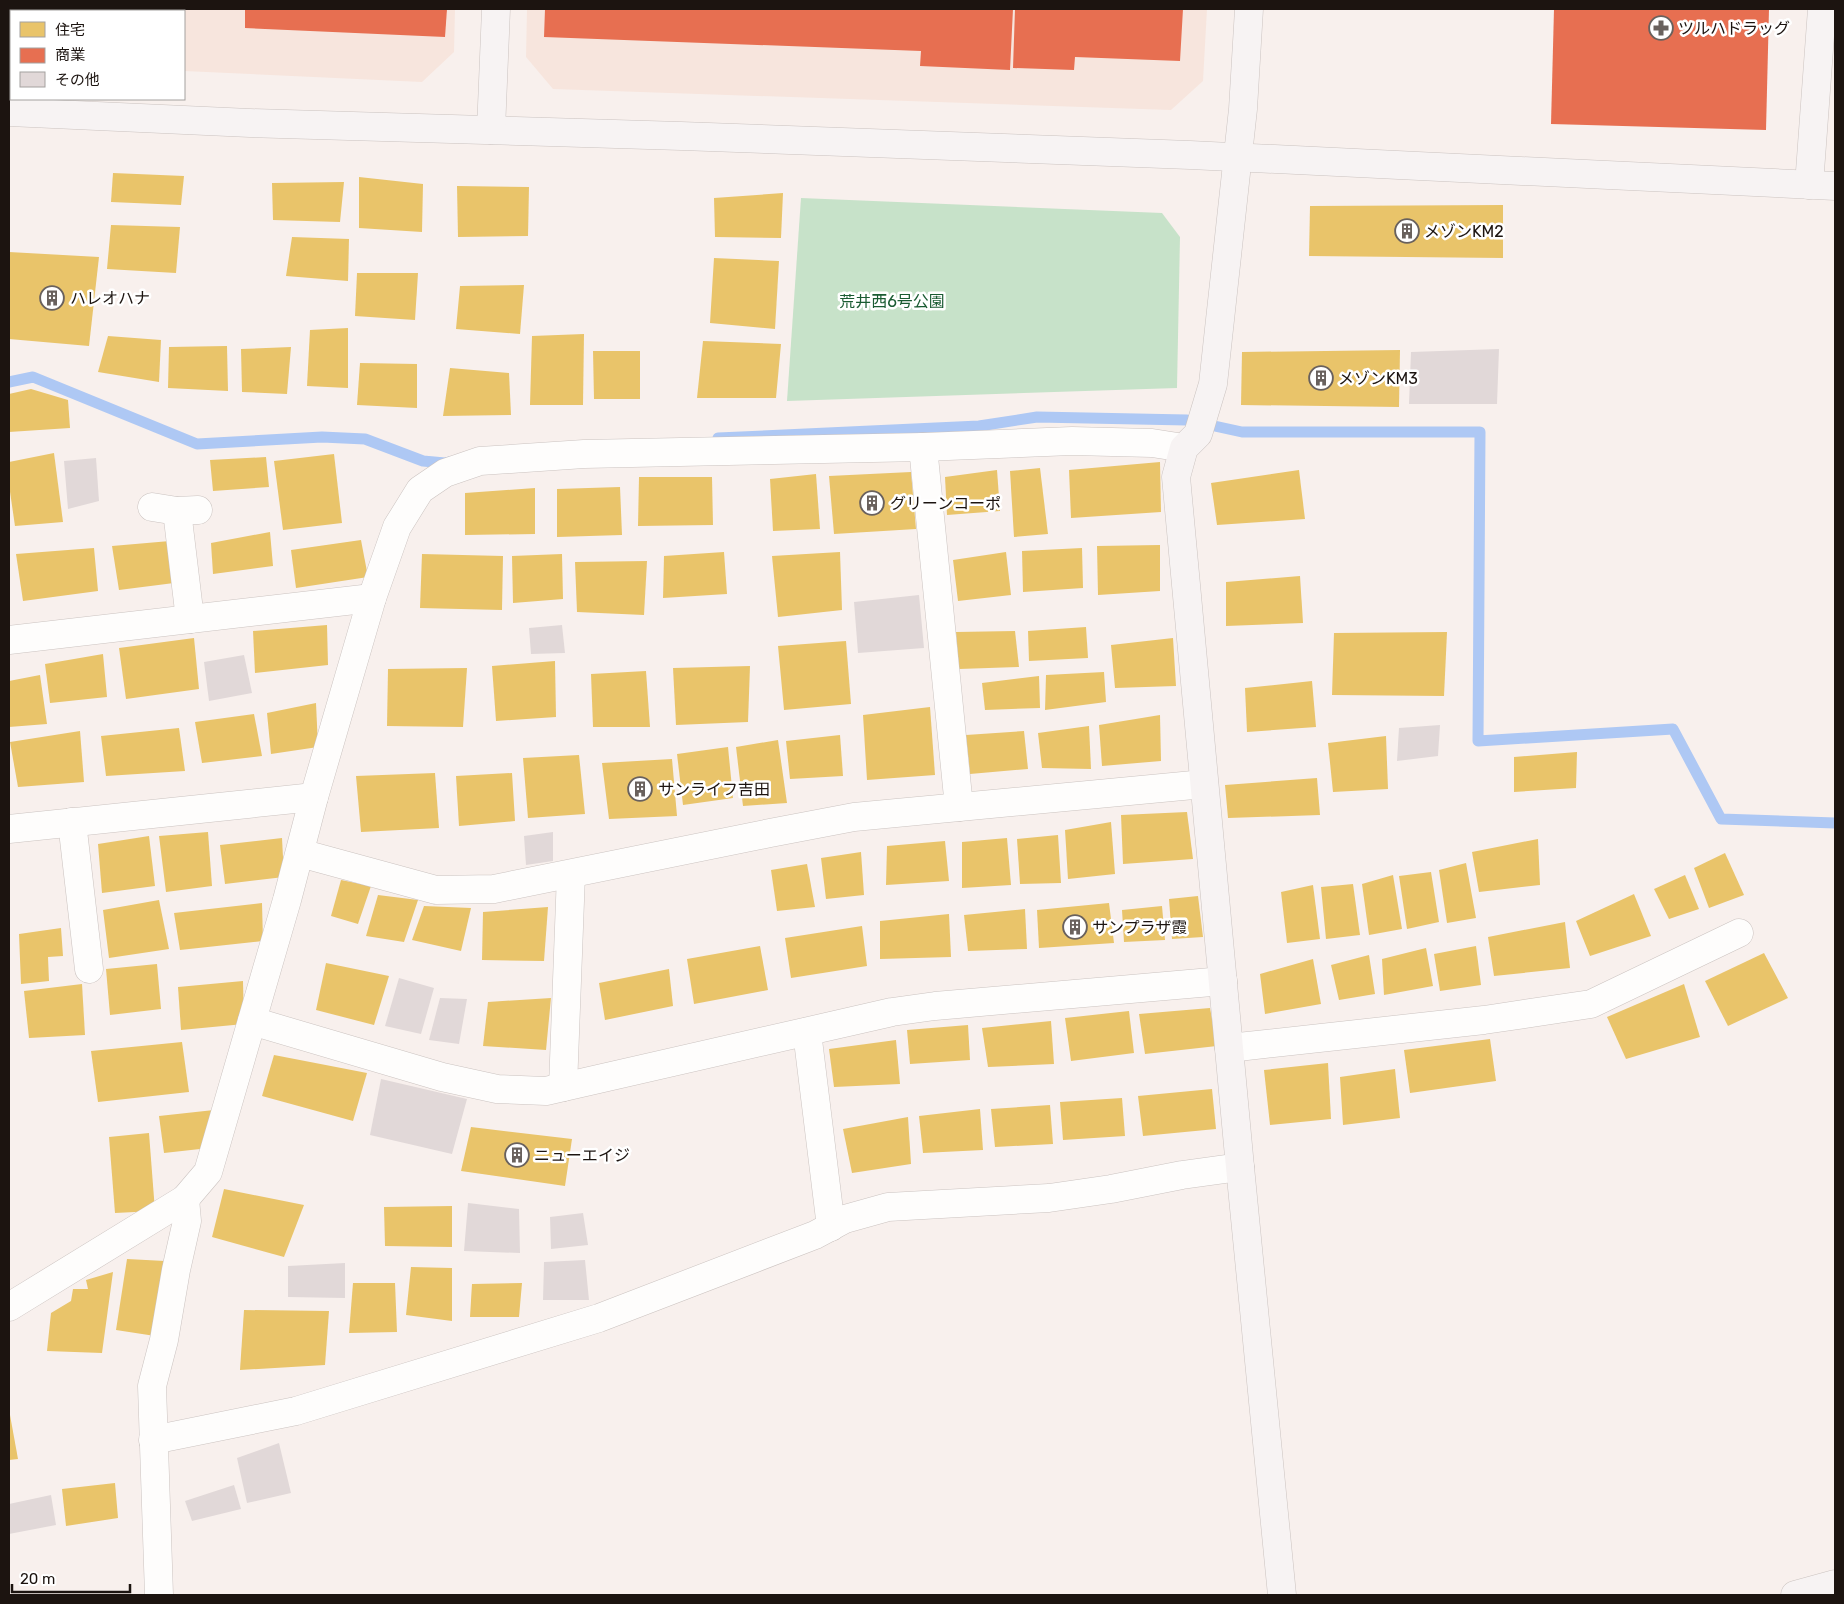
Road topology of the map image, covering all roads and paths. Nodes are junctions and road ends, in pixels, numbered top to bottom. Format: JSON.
{"nodes":[{"id":1,"x":496,"y":9,"type":"edge"},
{"id":2,"x":1249,"y":9,"type":"edge"},
{"id":3,"x":1822,"y":9,"type":"edge"},
{"id":4,"x":9,"y":112,"type":"edge"},
{"id":5,"x":491,"y":130,"type":"junction"},
{"id":6,"x":1237,"y":158,"type":"junction"},
{"id":7,"x":1822,"y":186,"type":"edge"},
{"id":8,"x":1191,"y":441,"type":"junction"},
{"id":9,"x":923,"y":447,"type":"junction"},
{"id":10,"x":176,"y":509,"type":"dead end"},
{"id":11,"x":372,"y":598,"type":"junction"},
{"id":12,"x":190,"y":619,"type":"junction"},
{"id":13,"x":9,"y":640,"type":"edge"},
{"id":14,"x":1204,"y":784,"type":"junction"},
{"id":15,"x":314,"y":797,"type":"junction"},
{"id":16,"x":959,"y":807,"type":"junction"},
{"id":17,"x":72,"y":822,"type":"junction"},
{"id":18,"x":9,"y":830,"type":"edge"},
{"id":19,"x":300,"y":853,"type":"junction"},
{"id":20,"x":571,"y":874,"type":"junction"},
{"id":21,"x":1739,"y":933,"type":"dead end"},
{"id":22,"x":89,"y":969,"type":"dead end"},
{"id":23,"x":1223,"y":982,"type":"junction"},
{"id":24,"x":252,"y":1021,"type":"junction"},
{"id":25,"x":807,"y":1032,"type":"junction"},
{"id":26,"x":1229,"y":1048,"type":"junction"},
{"id":27,"x":563,"y":1087,"type":"junction"},
{"id":28,"x":1240,"y":1167,"type":"junction"},
{"id":29,"x":185,"y":1199,"type":"junction"},
{"id":30,"x":831,"y":1227,"type":"junction"},
{"id":31,"x":9,"y":1307,"type":"edge"},
{"id":32,"x":153,"y":1440,"type":"junction"},
{"id":33,"x":1835,"y":1584,"type":"edge"},
{"id":34,"x":159,"y":1595,"type":"edge"},
{"id":35,"x":1282,"y":1595,"type":"edge"},
{"id":36,"x":1795,"y":1595,"type":"edge"}],
"edges":[{"from":1,"to":5,"type":"street"},
{"from":2,"to":6,"type":"street"},
{"from":3,"to":7,"type":"street"},
{"from":4,"to":5,"type":"street"},
{"from":5,"to":6,"type":"street"},
{"from":6,"to":7,"type":"street"},
{"from":6,"to":8,"type":"street"},
{"from":8,"to":9,"type":"street"},
{"from":8,"to":14,"type":"street"},
{"from":9,"to":11,"type":"street"},
{"from":9,"to":16,"type":"street"},
{"from":10,"to":12,"type":"street"},
{"from":11,"to":12,"type":"street"},
{"from":11,"to":15,"type":"street"},
{"from":12,"to":13,"type":"street"},
{"from":14,"to":16,"type":"street"},
{"from":14,"to":23,"type":"street"},
{"from":15,"to":17,"type":"street"},
{"from":15,"to":19,"type":"street"},
{"from":16,"to":20,"type":"street"},
{"from":17,"to":18,"type":"street"},
{"from":17,"to":22,"type":"street"},
{"from":19,"to":20,"type":"street"},
{"from":19,"to":24,"type":"street"},
{"from":20,"to":27,"type":"street"},
{"from":21,"to":26,"type":"street"},
{"from":23,"to":25,"type":"street"},
{"from":23,"to":26,"type":"street"},
{"from":24,"to":27,"type":"street"},
{"from":24,"to":29,"type":"street"},
{"from":25,"to":27,"type":"street"},
{"from":25,"to":30,"type":"street"},
{"from":26,"to":28,"type":"street"},
{"from":28,"to":30,"type":"street"},
{"from":28,"to":35,"type":"street"},
{"from":29,"to":31,"type":"street"},
{"from":29,"to":32,"type":"street"},
{"from":30,"to":32,"type":"street"},
{"from":32,"to":34,"type":"street"},
{"from":33,"to":36,"type":"street"}]}
